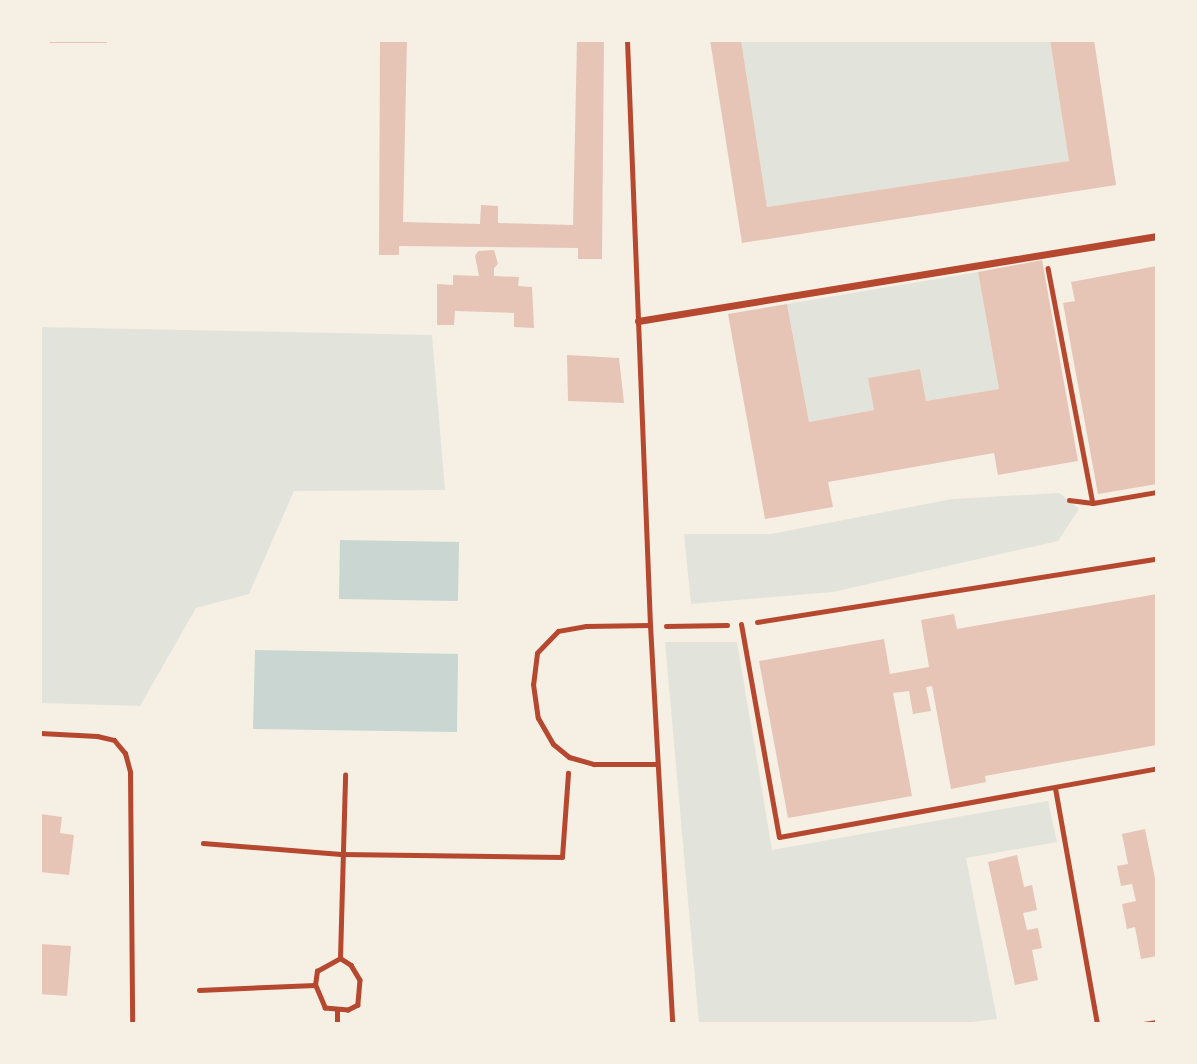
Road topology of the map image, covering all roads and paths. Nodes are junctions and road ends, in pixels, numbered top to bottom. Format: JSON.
{"nodes":[{"id":1,"x":627,"y":40,"type":"edge"},
{"id":2,"x":1157,"y":236,"type":"edge"},
{"id":3,"x":1045,"y":254,"type":"junction"},
{"id":4,"x":638,"y":321,"type":"junction"},
{"id":5,"x":1157,"y":492,"type":"edge"},
{"id":6,"x":1069,"y":500,"type":"dead end"},
{"id":7,"x":1093,"y":503,"type":"junction"},
{"id":8,"x":1157,"y":559,"type":"edge"},
{"id":9,"x":741,"y":624,"type":"junction"},
{"id":10,"x":650,"y":625,"type":"junction"},
{"id":11,"x":40,"y":733,"type":"edge"},
{"id":12,"x":569,"y":757,"type":"junction"},
{"id":13,"x":657,"y":764,"type":"junction"},
{"id":14,"x":1157,"y":768,"type":"edge"},
{"id":15,"x":345,"y":775,"type":"dead end"},
{"id":16,"x":1055,"y":788,"type":"junction"},
{"id":17,"x":203,"y":843,"type":"dead end"},
{"id":18,"x":341,"y":854,"type":"junction"},
{"id":19,"x":341,"y":958,"type":"junction"},
{"id":20,"x":315,"y":985,"type":"junction"},
{"id":21,"x":199,"y":990,"type":"dead end"},
{"id":22,"x":337,"y":1010,"type":"junction"},
{"id":23,"x":1157,"y":1022,"type":"edge"},
{"id":24,"x":132,"y":1024,"type":"edge"},
{"id":25,"x":337,"y":1024,"type":"edge"},
{"id":26,"x":672,"y":1024,"type":"edge"},
{"id":27,"x":1097,"y":1024,"type":"edge"},
{"id":28,"x":1143,"y":1024,"type":"edge"}],
"edges":[{"from":1,"to":4,"type":"lane"},
{"from":2,"to":3,"type":"street"},
{"from":3,"to":4,"type":"street"},
{"from":3,"to":7,"type":"path"},
{"from":4,"to":10,"type":"lane"},
{"from":5,"to":7,"type":"path"},
{"from":6,"to":7,"type":"path"},
{"from":8,"to":9,"type":"path"},
{"from":9,"to":10,"type":"path"},
{"from":9,"to":16,"type":"lane"},
{"from":10,"to":12,"type":"lane"},
{"from":10,"to":13,"type":"lane"},
{"from":11,"to":24,"type":"lane"},
{"from":12,"to":13,"type":"lane"},
{"from":12,"to":18,"type":"path"},
{"from":13,"to":26,"type":"lane"},
{"from":14,"to":16,"type":"lane"},
{"from":15,"to":18,"type":"path"},
{"from":16,"to":27,"type":"lane"},
{"from":17,"to":18,"type":"path"},
{"from":18,"to":19,"type":"path"},
{"from":19,"to":20,"type":"path"},
{"from":19,"to":22,"type":"path"},
{"from":20,"to":21,"type":"path"},
{"from":20,"to":22,"type":"path"},
{"from":22,"to":25,"type":"path"},
{"from":23,"to":28,"type":"lane"}]}
